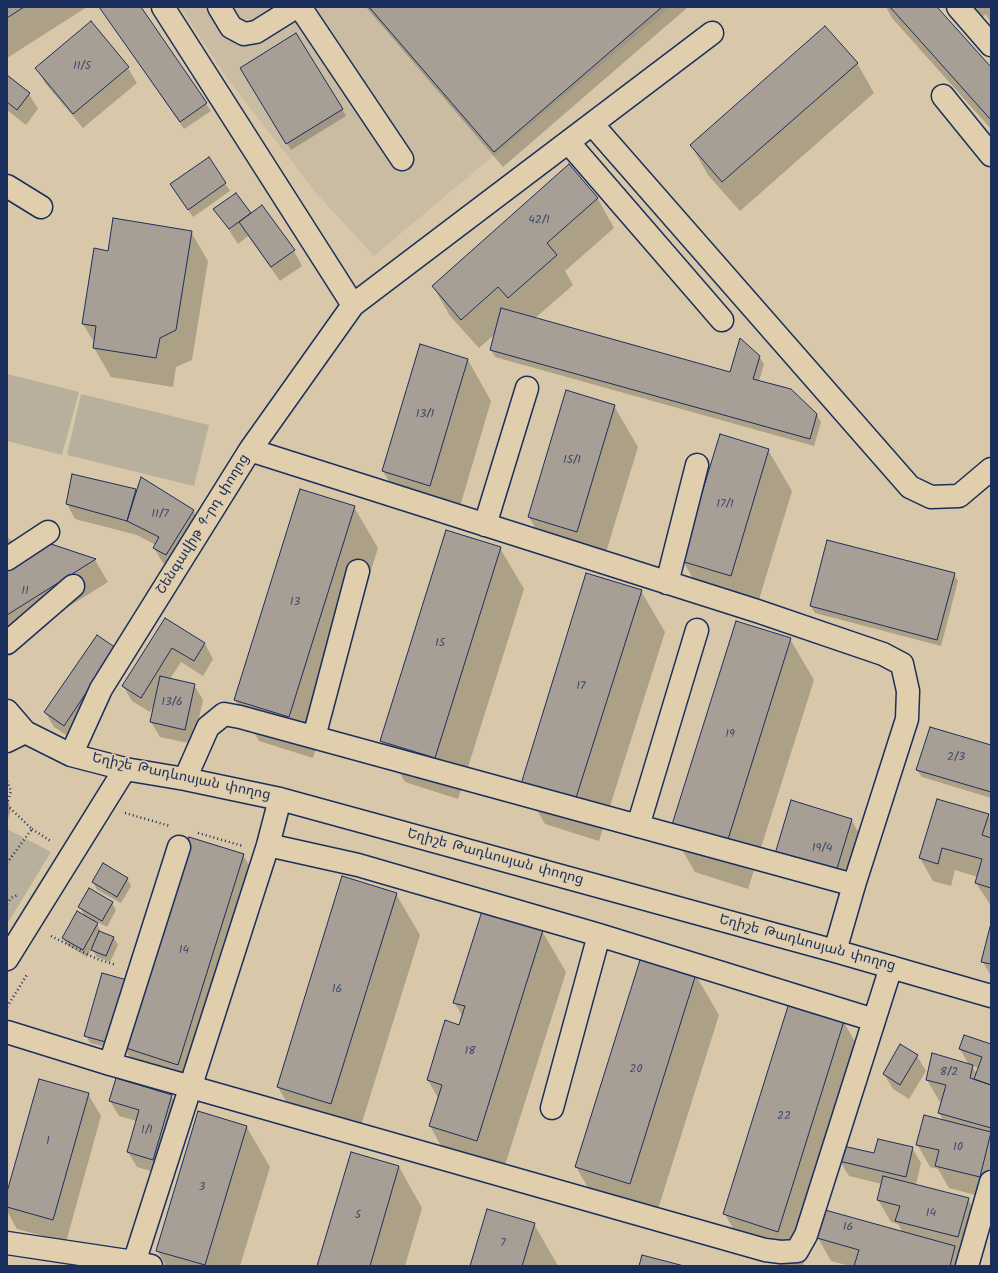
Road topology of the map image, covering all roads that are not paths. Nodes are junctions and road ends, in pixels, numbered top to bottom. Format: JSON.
{"nodes":[{"id":1,"x":163,"y":7,"type":"edge"},
{"id":2,"x":219,"y":7,"type":"edge"},
{"id":3,"x":296,"y":7,"type":"edge"},
{"id":4,"x":300,"y":7,"type":"edge"},
{"id":5,"x":958,"y":7,"type":"edge"},
{"id":6,"x":712,"y":33,"type":"dead end"},
{"id":7,"x":991,"y":45,"type":"edge"},
{"id":8,"x":943,"y":96,"type":"dead end"},
{"id":9,"x":592,"y":124,"type":"junction"},
{"id":10,"x":568,"y":142,"type":"junction"},
{"id":11,"x":991,"y":155,"type":"edge"},
{"id":12,"x":402,"y":159,"type":"dead end"},
{"id":13,"x":7,"y":186,"type":"edge"},
{"id":14,"x":41,"y":207,"type":"dead end"},
{"id":15,"x":353,"y":305,"type":"junction"},
{"id":16,"x":722,"y":320,"type":"dead end"},
{"id":17,"x":527,"y":388,"type":"dead end"},
{"id":18,"x":250,"y":450,"type":"junction"},
{"id":19,"x":698,"y":465,"type":"dead end"},
{"id":20,"x":991,"y":469,"type":"edge"},
{"id":21,"x":486,"y":525,"type":"junction"},
{"id":22,"x":48,"y":532,"type":"dead end"},
{"id":23,"x":7,"y":559,"type":"edge"},
{"id":24,"x":358,"y":571,"type":"dead end"},
{"id":25,"x":666,"y":582,"type":"junction"},
{"id":26,"x":73,"y":586,"type":"dead end"},
{"id":27,"x":697,"y":630,"type":"dead end"},
{"id":28,"x":7,"y":643,"type":"edge"},
{"id":29,"x":7,"y":711,"type":"edge"},
{"id":30,"x":16,"y":737,"type":"edge"},
{"id":31,"x":314,"y":737,"type":"junction"},
{"id":32,"x":71,"y":754,"type":"junction"},
{"id":33,"x":125,"y":769,"type":"junction"},
{"id":34,"x":185,"y":779,"type":"junction"},
{"id":35,"x":280,"y":799,"type":"junction"},
{"id":36,"x":638,"y":826,"type":"junction"},
{"id":37,"x":182,"y":835,"type":"road end"},
{"id":38,"x":267,"y":848,"type":"junction"},
{"id":39,"x":854,"y":886,"type":"junction"},
{"id":40,"x":599,"y":934,"type":"junction"},
{"id":41,"x":835,"y":951,"type":"junction"},
{"id":42,"x":7,"y":959,"type":"edge"},
{"id":43,"x":891,"y":967,"type":"junction"},
{"id":44,"x":991,"y":996,"type":"edge"},
{"id":45,"x":874,"y":1020,"type":"junction"},
{"id":46,"x":7,"y":1032,"type":"edge"},
{"id":47,"x":110,"y":1064,"type":"junction"},
{"id":48,"x":190,"y":1086,"type":"junction"},
{"id":49,"x":552,"y":1108,"type":"dead end"},
{"id":50,"x":991,"y":1182,"type":"edge"},
{"id":51,"x":7,"y":1243,"type":"edge"},
{"id":52,"x":139,"y":1265,"type":"edge"},
{"id":53,"x":967,"y":1266,"type":"edge"}],
"edges":[{"from":1,"to":15,"type":"street"},
{"from":2,"to":3,"type":"street"},
{"from":4,"to":12,"type":"street"},
{"from":5,"to":7,"type":"street"},
{"from":6,"to":9,"type":"street","name":"Շենգավիթ 9-րդ փողոց"},
{"from":8,"to":11,"type":"street"},
{"from":9,"to":10,"type":"street","name":"Շենգավիթ 9-րդ փողոց"},
{"from":9,"to":20,"type":"street"},
{"from":10,"to":15,"type":"street","name":"Շենգավիթ 9-րդ փողոց"},
{"from":10,"to":16,"type":"street"},
{"from":13,"to":14,"type":"street"},
{"from":15,"to":18,"type":"street","name":"Շենգավիթ 9-րդ փողոց"},
{"from":17,"to":21,"type":"street"},
{"from":18,"to":21,"type":"street"},
{"from":18,"to":32,"type":"street","name":"Շենգավիթ 9-րդ փողոց"},
{"from":19,"to":25,"type":"street"},
{"from":21,"to":25,"type":"street"},
{"from":22,"to":23,"type":"street"},
{"from":24,"to":31,"type":"street"},
{"from":25,"to":39,"type":"street"},
{"from":26,"to":28,"type":"street"},
{"from":27,"to":36,"type":"street"},
{"from":29,"to":30,"type":"street","name":"Եղիշե Թադևոսյան փողոց"},
{"from":30,"to":32,"type":"street","name":"Եղիշե Թադևոսյան փողոց"},
{"from":31,"to":34,"type":"street"},
{"from":31,"to":36,"type":"street"},
{"from":32,"to":33,"type":"street","name":"Եղիշե Թադևոսյան փողոց"},
{"from":33,"to":34,"type":"street","name":"Եղիշե Թադևոսյան փողոց"},
{"from":33,"to":42,"type":"street"},
{"from":34,"to":35,"type":"street","name":"Եղիշե Թադևոսյան փողոց"},
{"from":35,"to":38,"type":"street"},
{"from":35,"to":41,"type":"street","name":"Եղիշե Թադևոսյան փողոց"},
{"from":36,"to":39,"type":"street"},
{"from":37,"to":47,"type":"street"},
{"from":38,"to":40,"type":"street"},
{"from":38,"to":48,"type":"street"},
{"from":39,"to":41,"type":"street"},
{"from":40,"to":45,"type":"street"},
{"from":40,"to":49,"type":"street"},
{"from":41,"to":43,"type":"street","name":"Եղիշե Թադևոսյան փողոց"},
{"from":43,"to":44,"type":"street","name":"Եղիշե Թադևոսյան փողոց"},
{"from":43,"to":45,"type":"street"},
{"from":45,"to":48,"type":"street"},
{"from":46,"to":47,"type":"street"},
{"from":47,"to":48,"type":"street"},
{"from":48,"to":52,"type":"street"},
{"from":50,"to":53,"type":"street"},
{"from":51,"to":52,"type":"street"}]}
